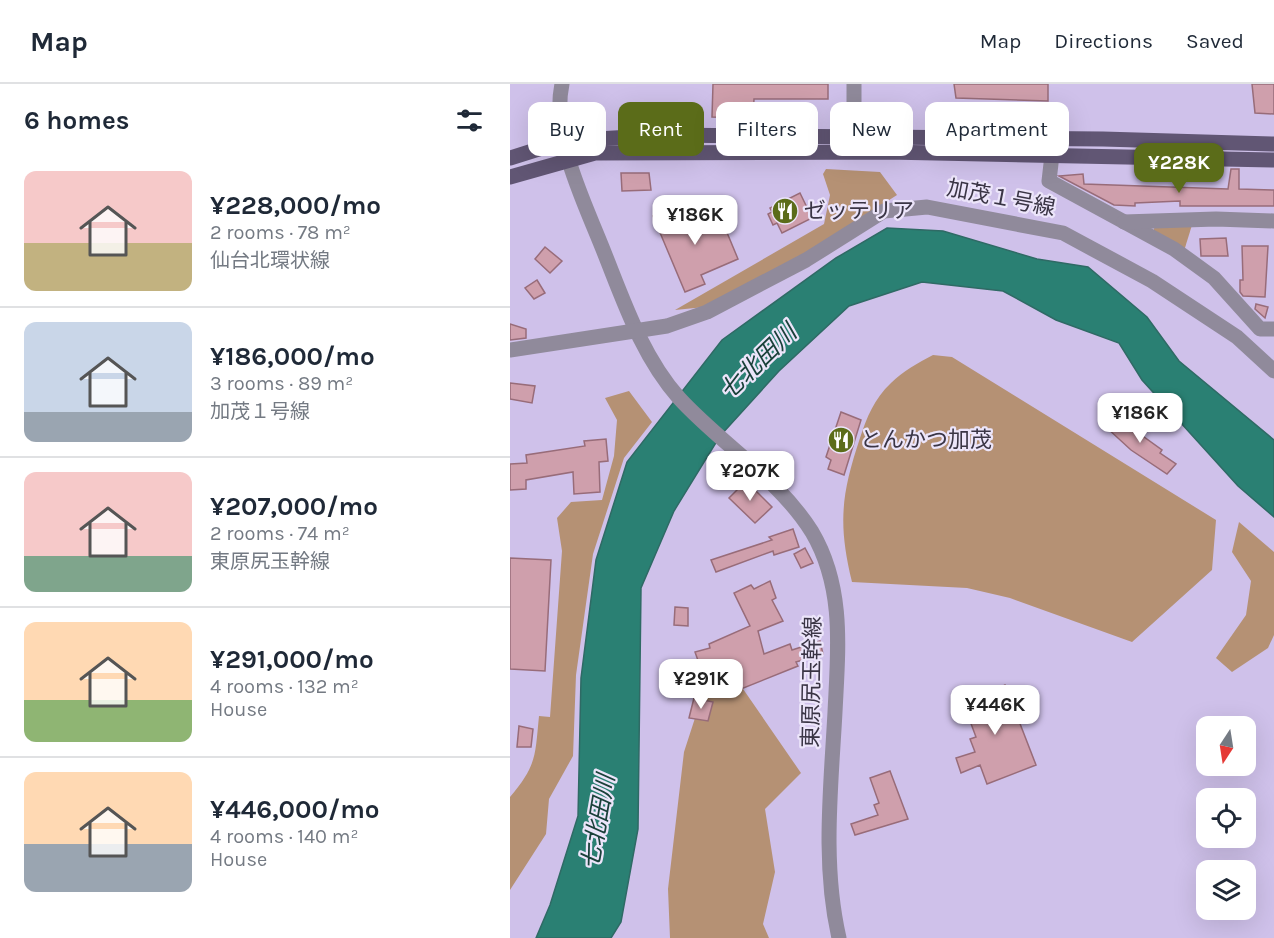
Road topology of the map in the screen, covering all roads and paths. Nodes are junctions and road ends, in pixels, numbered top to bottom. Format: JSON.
{"nodes":[{"id":1,"x":562,"y":84,"type":"edge"},
{"id":2,"x":854,"y":84,"type":"edge"},
{"id":3,"x":559,"y":102,"type":"edge"},
{"id":4,"x":854,"y":102,"type":"edge"},
{"id":5,"x":830,"y":137,"type":"edge"},
{"id":6,"x":606,"y":138,"type":"edge"},
{"id":7,"x":913,"y":138,"type":"edge"},
{"id":8,"x":1274,"y":144,"type":"edge"},
{"id":9,"x":528,"y":152,"type":"edge"},
{"id":10,"x":830,"y":153,"type":"edge"},
{"id":11,"x":1069,"y":155,"type":"edge"},
{"id":12,"x":567,"y":156,"type":"edge"},
{"id":13,"x":1052,"y":156,"type":"edge"},
{"id":14,"x":510,"y":158,"type":"edge"},
{"id":15,"x":568,"y":159,"type":"junction"},
{"id":16,"x":1274,"y":160,"type":"edge"},
{"id":17,"x":510,"y":177,"type":"edge"},
{"id":18,"x":1274,"y":221,"type":"edge"},
{"id":19,"x":1121,"y":222,"type":"junction"},
{"id":20,"x":1274,"y":329,"type":"edge"},
{"id":21,"x":636,"y":332,"type":"junction"},
{"id":22,"x":510,"y":350,"type":"edge"},
{"id":23,"x":1274,"y":371,"type":"edge"},
{"id":24,"x":839,"y":938,"type":"edge"}],
"edges":[{"from":1,"to":3,"type":"street","name":"東原尻玉幹線"},
{"from":2,"to":4,"type":"street"},
{"from":5,"to":6,"type":"main road"},
{"from":7,"to":8,"type":"main road"},
{"from":9,"to":14,"type":"main road"},
{"from":10,"to":15,"type":"main road"},
{"from":11,"to":16,"type":"main road"},
{"from":12,"to":15,"type":"street","name":"東原尻玉幹線"},
{"from":13,"to":19,"type":"street"},
{"from":15,"to":17,"type":"main road"},
{"from":15,"to":21,"type":"street","name":"東原尻玉幹線"},
{"from":18,"to":19,"type":"street"},
{"from":19,"to":20,"type":"street"},
{"from":21,"to":22,"type":"street","name":"加茂１号線"},
{"from":21,"to":23,"type":"street","name":"加茂１号線"},
{"from":21,"to":24,"type":"street","name":"東原尻玉幹線"}]}
